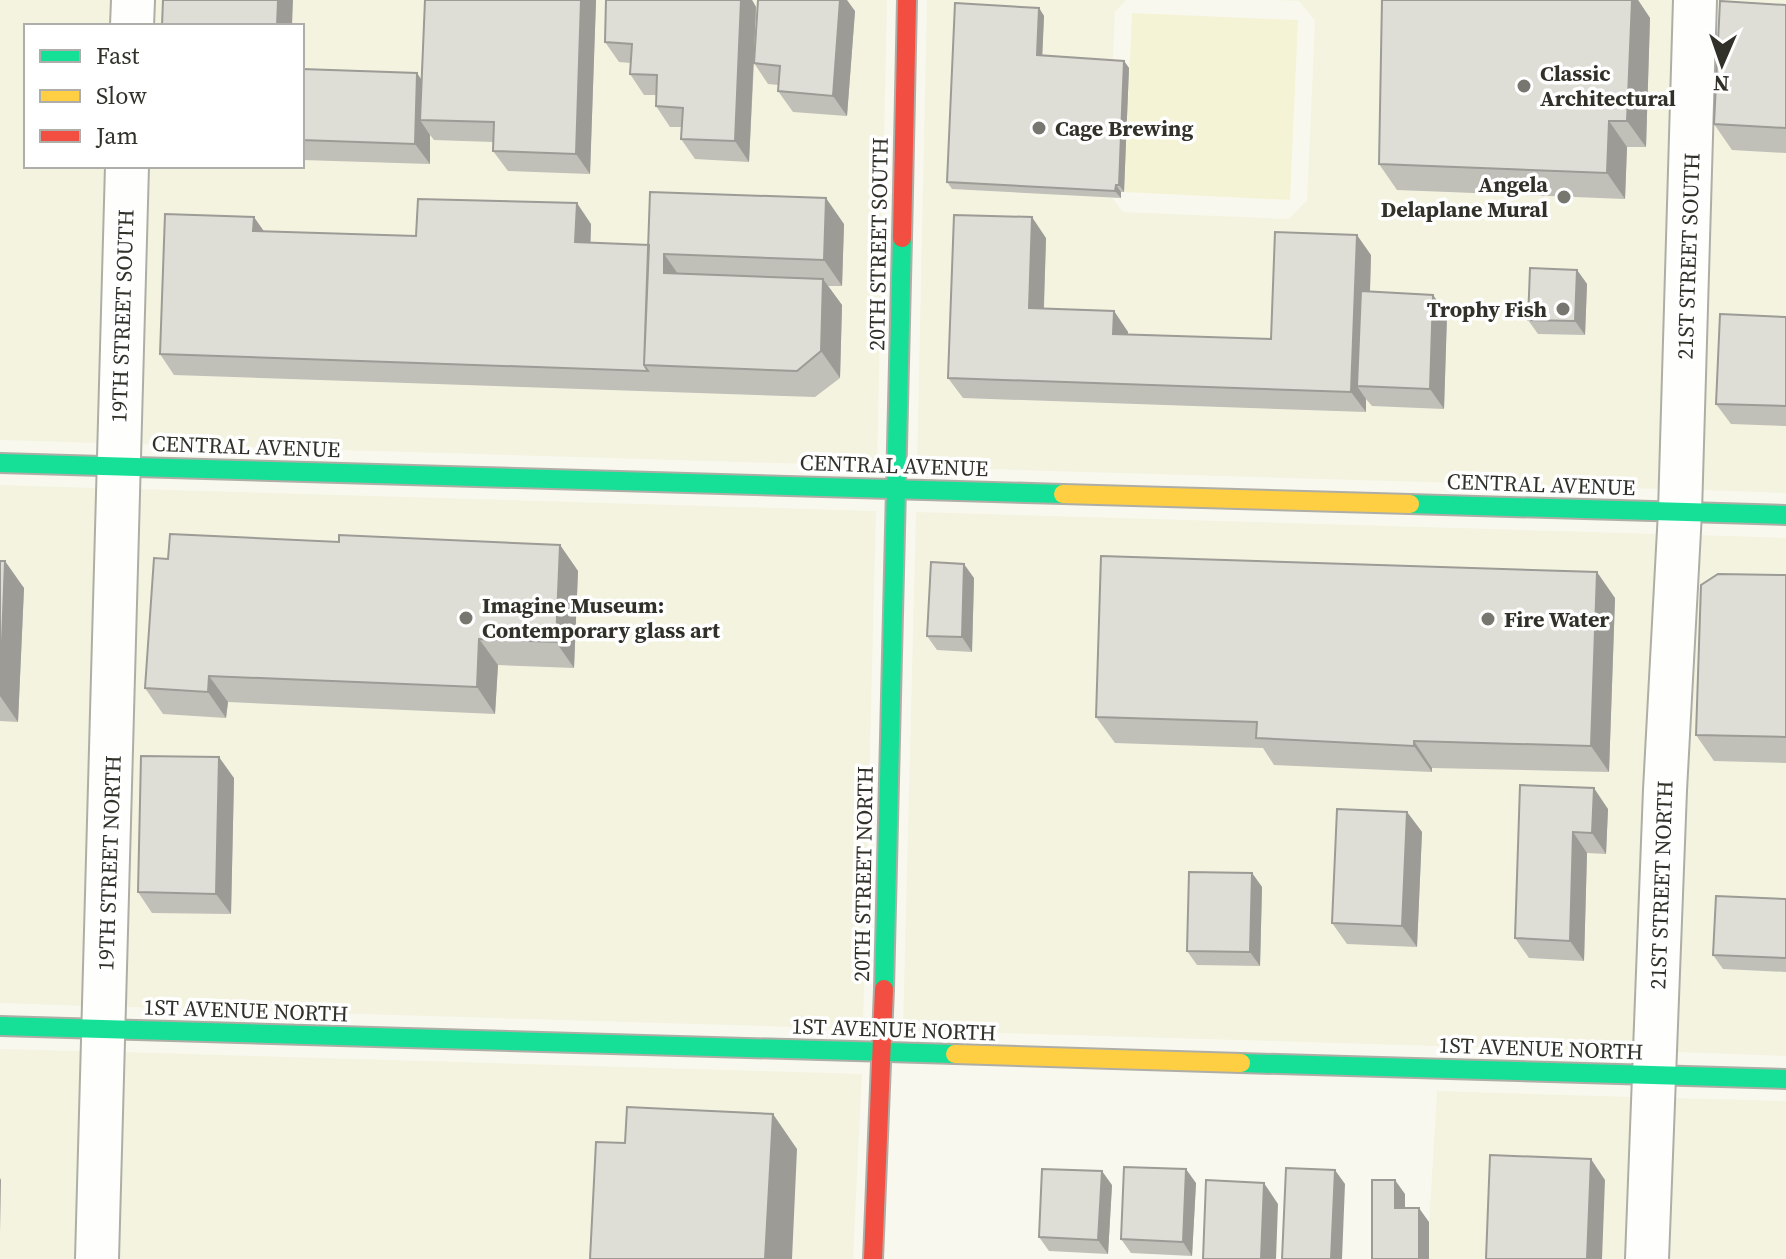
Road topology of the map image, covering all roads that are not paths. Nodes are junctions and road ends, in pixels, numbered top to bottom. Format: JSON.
{"nodes":[{"id":1,"x":133,"y":0,"type":"edge"},
{"id":2,"x":907,"y":0,"type":"edge"},
{"id":3,"x":1695,"y":0,"type":"edge"},
{"id":4,"x":132,"y":24,"type":"edge"},
{"id":5,"x":127,"y":168,"type":"edge"},
{"id":6,"x":0,"y":463,"type":"edge"},
{"id":7,"x":118,"y":466,"type":"junction"},
{"id":8,"x":897,"y":489,"type":"junction"},
{"id":9,"x":1680,"y":512,"type":"junction"},
{"id":10,"x":1786,"y":515,"type":"edge"},
{"id":11,"x":0,"y":1026,"type":"edge"},
{"id":12,"x":104,"y":1029,"type":"junction"},
{"id":13,"x":883,"y":1052,"type":"junction"},
{"id":14,"x":1653,"y":1075,"type":"junction"},
{"id":15,"x":1786,"y":1079,"type":"edge"},
{"id":16,"x":97,"y":1259,"type":"edge"},
{"id":17,"x":873,"y":1259,"type":"edge"},
{"id":18,"x":1647,"y":1259,"type":"edge"}],
"edges":[{"from":1,"to":4,"type":"street"},
{"from":2,"to":8,"type":"street","name":"20TH STREET SOUTH"},
{"from":3,"to":9,"type":"street","name":"21ST STREET SOUTH"},
{"from":5,"to":7,"type":"street","name":"19TH STREET SOUTH"},
{"from":6,"to":7,"type":"street","name":"CENTRAL AVENUE"},
{"from":7,"to":8,"type":"street","name":"CENTRAL AVENUE"},
{"from":7,"to":12,"type":"street","name":"19TH STREET NORTH"},
{"from":8,"to":9,"type":"street","name":"CENTRAL AVENUE"},
{"from":8,"to":13,"type":"street","name":"20TH STREET NORTH"},
{"from":9,"to":10,"type":"street","name":"CENTRAL AVENUE"},
{"from":9,"to":14,"type":"street","name":"21ST STREET NORTH"},
{"from":11,"to":12,"type":"street","name":"1ST AVENUE NORTH"},
{"from":12,"to":13,"type":"street","name":"1ST AVENUE NORTH"},
{"from":12,"to":16,"type":"street","name":"19TH STREET NORTH"},
{"from":13,"to":14,"type":"street","name":"1ST AVENUE NORTH"},
{"from":13,"to":17,"type":"street","name":"20TH STREET NORTH"},
{"from":14,"to":15,"type":"street","name":"1ST AVENUE NORTH"},
{"from":14,"to":18,"type":"street","name":"21ST STREET NORTH"}]}
